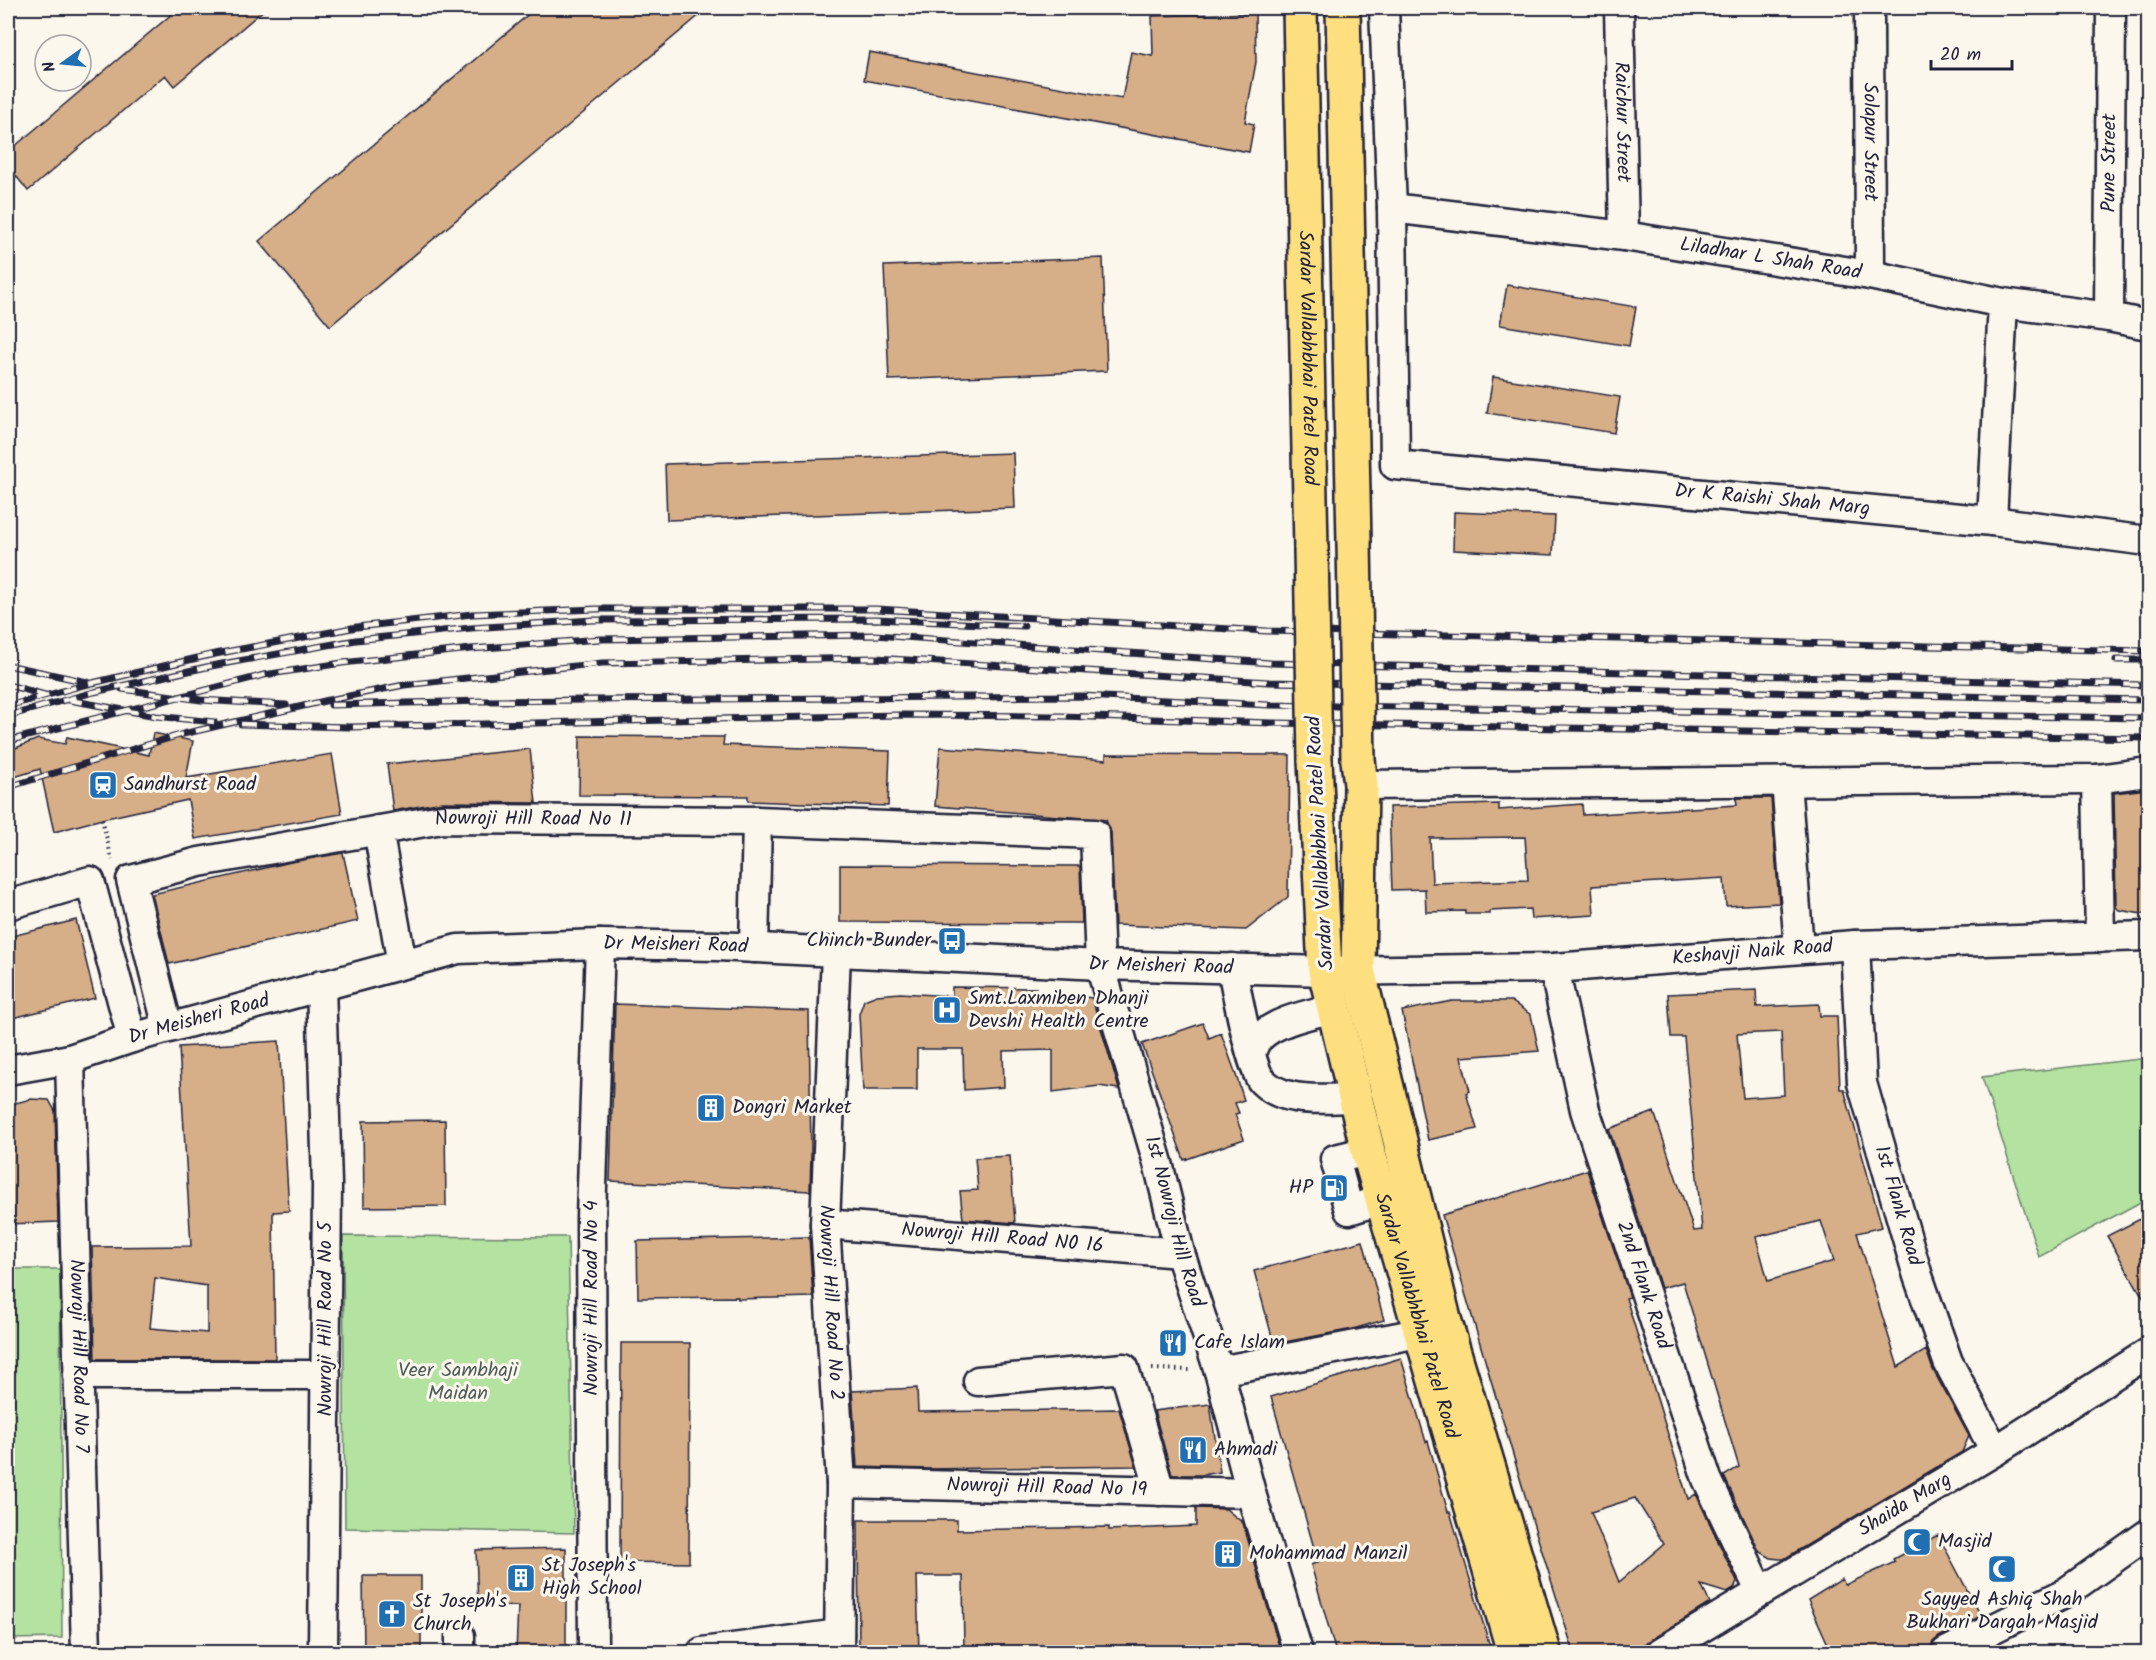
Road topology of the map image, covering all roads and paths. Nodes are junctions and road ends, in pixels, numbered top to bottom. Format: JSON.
{"nodes":[{"id":1,"x":1300,"y":8,"type":"edge"},
{"id":2,"x":1343,"y":8,"type":"edge"},
{"id":3,"x":1384,"y":8,"type":"edge"},
{"id":4,"x":1619,"y":8,"type":"edge"},
{"id":5,"x":1869,"y":8,"type":"edge"},
{"id":6,"x":2110,"y":8,"type":"edge"},
{"id":7,"x":1392,"y":208,"type":"junction"},
{"id":8,"x":1624,"y":236,"type":"junction"},
{"id":9,"x":1870,"y":275,"type":"junction"},
{"id":10,"x":2003,"y":303,"type":"junction"},
{"id":11,"x":2109,"y":318,"type":"junction"},
{"id":12,"x":2148,"y":325,"type":"edge"},
{"id":13,"x":1992,"y":521,"type":"junction"},
{"id":14,"x":2148,"y":541,"type":"edge"},
{"id":15,"x":1359,"y":772,"type":"junction"},
{"id":16,"x":2148,"y":772,"type":"edge"},
{"id":17,"x":2097,"y":779,"type":"junction"},
{"id":18,"x":1786,"y":781,"type":"junction"},
{"id":19,"x":757,"y":821,"type":"junction"},
{"id":20,"x":378,"y":830,"type":"junction"},
{"id":21,"x":1095,"y":834,"type":"joint"},
{"id":22,"x":8,"y":905,"type":"edge"},
{"id":23,"x":2148,"y":936,"type":"edge"},
{"id":24,"x":2100,"y":938,"type":"junction"},
{"id":25,"x":600,"y":944,"type":"junction"},
{"id":26,"x":1855,"y":945,"type":"junction"},
{"id":27,"x":754,"y":948,"type":"junction"},
{"id":28,"x":1799,"y":948,"type":"junction"},
{"id":29,"x":836,"y":953,"type":"junction"},
{"id":30,"x":402,"y":964,"type":"junction"},
{"id":31,"x":1100,"y":965,"type":"junction"},
{"id":32,"x":1232,"y":968,"type":"junction"},
{"id":33,"x":1554,"y":968,"type":"junction"},
{"id":34,"x":1358,"y":970,"type":"junction"},
{"id":35,"x":1325,"y":971,"type":"junction"},
{"id":36,"x":321,"y":985,"type":"junction"},
{"id":37,"x":1334,"y":1008,"type":"junction"},
{"id":38,"x":168,"y":1028,"type":"junction"},
{"id":39,"x":132,"y":1038,"type":"junction"},
{"id":40,"x":1251,"y":1052,"type":"junction"},
{"id":41,"x":70,"y":1059,"type":"junction"},
{"id":42,"x":8,"y":1070,"type":"edge"},
{"id":43,"x":1355,"y":1098,"type":"junction"},
{"id":44,"x":825,"y":1224,"type":"junction"},
{"id":45,"x":1180,"y":1253,"type":"junction"},
{"id":46,"x":1432,"y":1326,"type":"junction"},
{"id":47,"x":2148,"y":1353,"type":"edge"},
{"id":48,"x":1124,"y":1368,"type":"junction"},
{"id":49,"x":1219,"y":1371,"type":"junction"},
{"id":50,"x":78,"y":1375,"type":"junction"},
{"id":51,"x":326,"y":1375,"type":"junction"},
{"id":52,"x":978,"y":1381,"type":"dead end"},
{"id":53,"x":1995,"y":1451,"type":"junction"},
{"id":54,"x":841,"y":1483,"type":"junction"},
{"id":55,"x":1160,"y":1491,"type":"junction"},
{"id":56,"x":1251,"y":1494,"type":"junction"},
{"id":57,"x":2148,"y":1534,"type":"edge"},
{"id":58,"x":1760,"y":1591,"type":"junction"},
{"id":59,"x":839,"y":1643,"type":"edge"},
{"id":60,"x":86,"y":1653,"type":"edge"},
{"id":61,"x":323,"y":1653,"type":"edge"},
{"id":62,"x":593,"y":1653,"type":"edge"},
{"id":63,"x":702,"y":1653,"type":"edge"},
{"id":64,"x":1298,"y":1653,"type":"edge"},
{"id":65,"x":1514,"y":1653,"type":"edge"},
{"id":66,"x":1544,"y":1653,"type":"edge"},
{"id":67,"x":1661,"y":1653,"type":"edge"},
{"id":68,"x":1947,"y":1653,"type":"edge"}],
"edges":[{"from":1,"to":35,"type":"main road","name":"Sardar Vallabhbhai Patel Road","bridge":true},
{"from":2,"to":15,"type":"main road","name":"Sardar Vallabhbhai Patel Road","bridge":true},
{"from":3,"to":7,"type":"street"},
{"from":4,"to":8,"type":"street","name":"Raichur Street"},
{"from":5,"to":9,"type":"street","name":"Solapur Street"},
{"from":6,"to":11,"type":"street","name":"Pune Street"},
{"from":7,"to":8,"type":"street","name":"Liladhar L Shah Road"},
{"from":7,"to":13,"type":"street","name":"Dr K Raishi Shah Marg"},
{"from":8,"to":9,"type":"street","name":"Liladhar L Shah Road"},
{"from":9,"to":10,"type":"street","name":"Liladhar L Shah Road"},
{"from":10,"to":11,"type":"street","name":"Liladhar L Shah Road"},
{"from":10,"to":13,"type":"street"},
{"from":11,"to":12,"type":"street","name":"Liladhar L Shah Road"},
{"from":13,"to":14,"type":"street","name":"Dr K Raishi Shah Marg"},
{"from":15,"to":18,"type":"street"},
{"from":15,"to":34,"type":"main road","name":"Sardar Vallabhbhai Patel Road"},
{"from":16,"to":17,"type":"street"},
{"from":17,"to":18,"type":"street"},
{"from":17,"to":24,"type":"street"},
{"from":18,"to":28,"type":"street"},
{"from":19,"to":20,"type":"street","name":"Nowroji Hill Road No 11"},
{"from":19,"to":21,"type":"street","name":"Nowroji Hill Road No 11"},
{"from":19,"to":27,"type":"street"},
{"from":20,"to":30,"type":"street"},
{"from":20,"to":38,"type":"street","name":"Nowroji Hill Road No 11"},
{"from":21,"to":31,"type":"street","name":"1st Nowroji Hill Road"},
{"from":22,"to":39,"type":"street"},
{"from":23,"to":24,"type":"street","name":"Keshavji Naik Road"},
{"from":24,"to":26,"type":"street","name":"Keshavji Naik Road"},
{"from":25,"to":27,"type":"street","name":"Dr Meisheri Road"},
{"from":25,"to":30,"type":"street","name":"Dr Meisheri Road"},
{"from":25,"to":62,"type":"street","name":"Nowroji Hill Road No 4"},
{"from":26,"to":28,"type":"street","name":"Keshavji Naik Road"},
{"from":26,"to":53,"type":"street","name":"1st Flank Road"},
{"from":27,"to":29,"type":"street","name":"Dr Meisheri Road"},
{"from":28,"to":33,"type":"street","name":"Keshavji Naik Road"},
{"from":29,"to":31,"type":"street","name":"Dr Meisheri Road"},
{"from":29,"to":44,"type":"street","name":"Nowroji Hill Road No 2"},
{"from":30,"to":36,"type":"street","name":"Dr Meisheri Road"},
{"from":31,"to":32,"type":"street","name":"Dr Meisheri Road"},
{"from":31,"to":45,"type":"street","name":"1st Nowroji Hill Road"},
{"from":32,"to":35,"type":"street","name":"Dr Meisheri Road"},
{"from":32,"to":40,"type":"street"},
{"from":33,"to":34,"type":"street","name":"Keshavji Naik Road"},
{"from":33,"to":58,"type":"street","name":"2nd Flank Road"},
{"from":34,"to":35,"type":"street","name":"Dr Meisheri Road"},
{"from":34,"to":46,"type":"main road","name":"Sardar Vallabhbhai Patel Road"},
{"from":35,"to":37,"type":"main road","name":"Sardar Vallabhbhai Patel Road"},
{"from":36,"to":38,"type":"street","name":"Dr Meisheri Road"},
{"from":36,"to":51,"type":"street","name":"Nowroji Hill Road No 5"},
{"from":37,"to":40,"type":"street"},
{"from":37,"to":43,"type":"main road","name":"Sardar Vallabhbhai Patel Road"},
{"from":38,"to":39,"type":"street","name":"Dr Meisheri Road"},
{"from":39,"to":41,"type":"street","name":"Dr Meisheri Road"},
{"from":40,"to":43,"type":"street"},
{"from":41,"to":42,"type":"street","name":"Dr Meisheri Road"},
{"from":41,"to":50,"type":"street","name":"Nowroji Hill Road No 7"},
{"from":43,"to":46,"type":"main road","name":"Sardar Vallabhbhai Patel Road"},
{"from":44,"to":45,"type":"street","name":"Nowroji Hill Road N0 16"},
{"from":44,"to":54,"type":"street","name":"Nowroji Hill Road No 2"},
{"from":45,"to":49,"type":"street","name":"1st Nowroji Hill Road"},
{"from":46,"to":49,"type":"street"},
{"from":46,"to":65,"type":"main road","name":"Sardar Vallabhbhai Patel Road"},
{"from":46,"to":66,"type":"main road","name":"Sardar Vallabhbhai Patel Road"},
{"from":47,"to":53,"type":"street","name":"Shaida Marg"},
{"from":48,"to":49,"type":"path"},
{"from":48,"to":52,"type":"street"},
{"from":48,"to":55,"type":"street"},
{"from":49,"to":56,"type":"street","name":"1st Nowroji Hill Road"},
{"from":50,"to":51,"type":"street"},
{"from":50,"to":60,"type":"street","name":"Nowroji Hill Road No 7"},
{"from":51,"to":61,"type":"street","name":"Nowroji Hill Road No 5"},
{"from":53,"to":58,"type":"street","name":"Shaida Marg"},
{"from":54,"to":55,"type":"street","name":"Nowroji Hill Road No 19"},
{"from":54,"to":59,"type":"street","name":"Nowroji Hill Road No 2"},
{"from":55,"to":56,"type":"street","name":"Nowroji Hill Road No 19"},
{"from":56,"to":64,"type":"street","name":"1st Nowroji Hill Road"},
{"from":57,"to":68,"type":"street"},
{"from":58,"to":67,"type":"street","name":"Shaida Marg"},
{"from":59,"to":63,"type":"street"}]}
